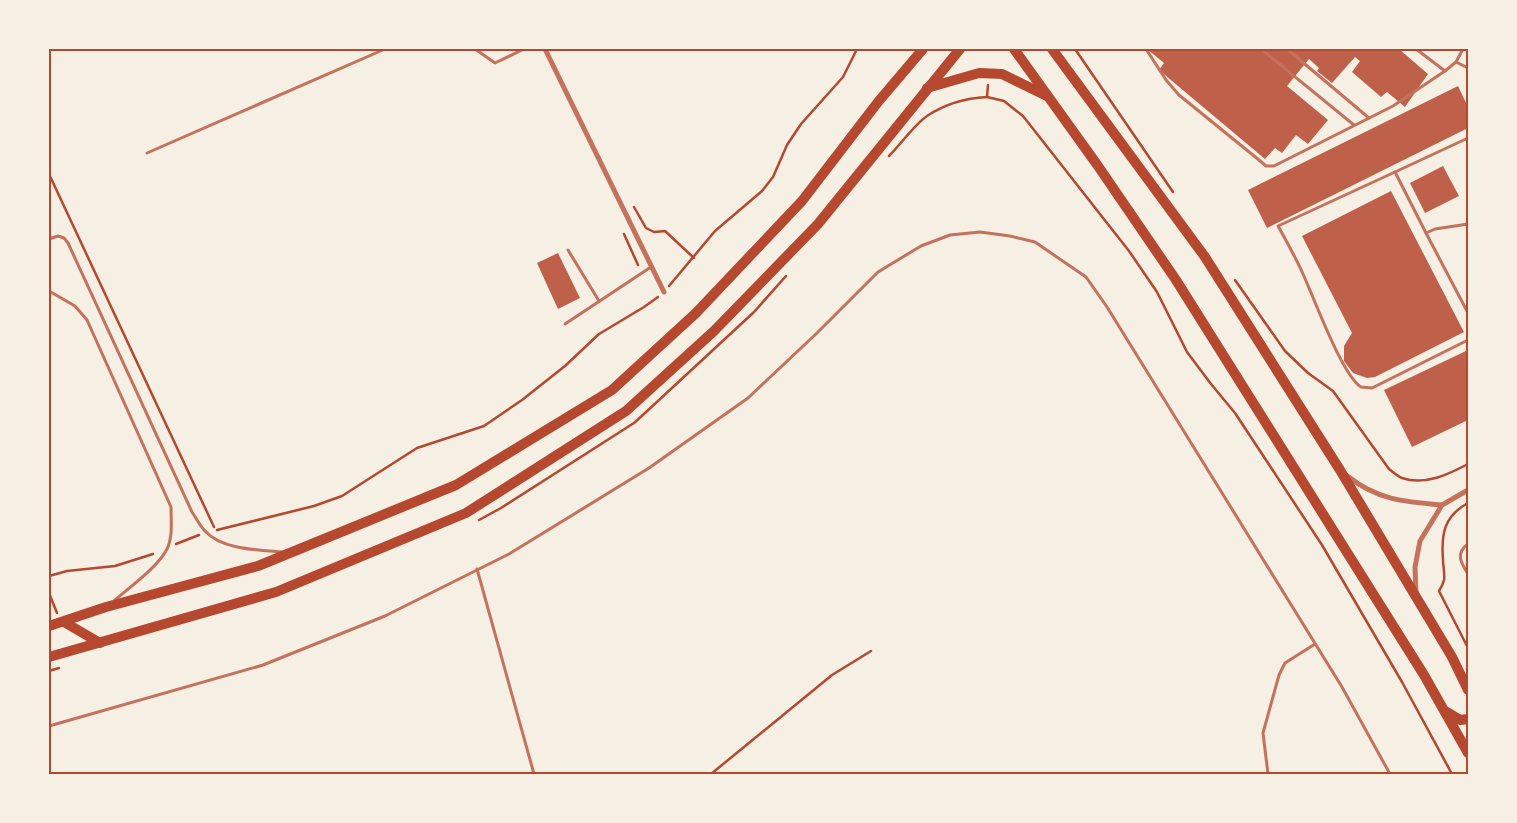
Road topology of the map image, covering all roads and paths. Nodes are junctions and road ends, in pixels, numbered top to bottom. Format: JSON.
{"nodes":[{"id":1,"x":385,"y":49,"type":"edge"},
{"id":2,"x":475,"y":49,"type":"edge"},
{"id":3,"x":524,"y":49,"type":"edge"},
{"id":4,"x":545,"y":49,"type":"edge"},
{"id":5,"x":857,"y":49,"type":"edge"},
{"id":6,"x":923,"y":49,"type":"edge"},
{"id":7,"x":960,"y":49,"type":"edge"},
{"id":8,"x":1014,"y":49,"type":"edge"},
{"id":9,"x":1053,"y":49,"type":"edge"},
{"id":10,"x":1075,"y":49,"type":"edge"},
{"id":11,"x":1146,"y":49,"type":"edge"},
{"id":12,"x":1261,"y":49,"type":"edge"},
{"id":13,"x":1287,"y":49,"type":"edge"},
{"id":14,"x":1416,"y":49,"type":"edge"},
{"id":15,"x":1463,"y":49,"type":"edge"},
{"id":16,"x":1456,"y":62,"type":"junction"},
{"id":17,"x":1468,"y":68,"type":"edge"},
{"id":18,"x":1445,"y":71,"type":"junction"},
{"id":19,"x":988,"y":73,"type":"junction"},
{"id":20,"x":928,"y":88,"type":"junction"},
{"id":21,"x":1048,"y":96,"type":"junction"},
{"id":22,"x":1369,"y":118,"type":"junction"},
{"id":23,"x":1354,"y":125,"type":"junction"},
{"id":24,"x":1468,"y":138,"type":"edge"},
{"id":25,"x":147,"y":153,"type":"dead end"},
{"id":26,"x":1395,"y":172,"type":"junction"},
{"id":27,"x":49,"y":174,"type":"edge"},
{"id":28,"x":1176,"y":196,"type":"dead end"},
{"id":29,"x":632,"y":204,"type":"dead end"},
{"id":30,"x":1468,"y":224,"type":"edge"},
{"id":31,"x":1426,"y":233,"type":"junction"},
{"id":32,"x":49,"y":239,"type":"edge"},
{"id":33,"x":568,"y":250,"type":"dead end"},
{"id":34,"x":694,"y":258,"type":"junction"},
{"id":35,"x":651,"y":267,"type":"junction"},
{"id":36,"x":1231,"y":274,"type":"dead end"},
{"id":37,"x":49,"y":291,"type":"edge"},
{"id":38,"x":664,"y":292,"type":"junction"},
{"id":39,"x":599,"y":301,"type":"junction"},
{"id":40,"x":1468,"y":313,"type":"edge"},
{"id":41,"x":565,"y":324,"type":"dead end"},
{"id":42,"x":1468,"y":340,"type":"edge"},
{"id":43,"x":1468,"y":464,"type":"edge"},
{"id":44,"x":1340,"y":470,"type":"junction"},
{"id":45,"x":1468,"y":490,"type":"edge"},
{"id":46,"x":1468,"y":503,"type":"edge"},
{"id":47,"x":1442,"y":505,"type":"junction"},
{"id":48,"x":206,"y":532,"type":"junction"},
{"id":49,"x":1468,"y":544,"type":"edge"},
{"id":50,"x":168,"y":548,"type":"junction"},
{"id":51,"x":290,"y":552,"type":"junction"},
{"id":52,"x":477,"y":569,"type":"junction"},
{"id":53,"x":1468,"y":574,"type":"edge"},
{"id":54,"x":49,"y":576,"type":"edge"},
{"id":55,"x":49,"y":593,"type":"edge"},
{"id":56,"x":1416,"y":597,"type":"junction"},
{"id":57,"x":106,"y":607,"type":"junction"},
{"id":58,"x":51,"y":622,"type":"edge"},
{"id":59,"x":64,"y":622,"type":"junction"},
{"id":60,"x":100,"y":644,"type":"junction"},
{"id":61,"x":1315,"y":644,"type":"junction"},
{"id":62,"x":1468,"y":648,"type":"edge"},
{"id":63,"x":871,"y":651,"type":"dead end"},
{"id":64,"x":49,"y":657,"type":"edge"},
{"id":65,"x":1468,"y":690,"type":"edge"},
{"id":66,"x":1445,"y":710,"type":"junction"},
{"id":67,"x":1468,"y":719,"type":"edge"},
{"id":68,"x":49,"y":726,"type":"edge"},
{"id":69,"x":1468,"y":753,"type":"edge"},
{"id":70,"x":534,"y":774,"type":"edge"},
{"id":71,"x":711,"y":774,"type":"edge"},
{"id":72,"x":1268,"y":774,"type":"edge"},
{"id":73,"x":1390,"y":774,"type":"edge"},
{"id":74,"x":1452,"y":774,"type":"edge"}],
"edges":[{"from":1,"to":25,"type":"lane"},
{"from":2,"to":3,"type":"lane"},
{"from":4,"to":35,"type":"street"},
{"from":5,"to":34,"type":"path"},
{"from":6,"to":51,"type":"main road"},
{"from":7,"to":20,"type":"main road"},
{"from":8,"to":21,"type":"main road"},
{"from":9,"to":44,"type":"main road"},
{"from":10,"to":28,"type":"path"},
{"from":11,"to":23,"type":"lane"},
{"from":12,"to":23,"type":"lane"},
{"from":13,"to":22,"type":"lane"},
{"from":14,"to":18,"type":"lane"},
{"from":15,"to":16,"type":"lane"},
{"from":16,"to":17,"type":"lane"},
{"from":16,"to":18,"type":"lane"},
{"from":18,"to":22,"type":"lane"},
{"from":19,"to":20,"type":"main road"},
{"from":19,"to":21,"type":"main road"},
{"from":19,"to":74,"type":"path"},
{"from":20,"to":60,"type":"main road"},
{"from":21,"to":66,"type":"main road"},
{"from":22,"to":23,"type":"lane"},
{"from":24,"to":26,"type":"lane"},
{"from":26,"to":31,"type":"lane"},
{"from":26,"to":42,"type":"lane"},
{"from":27,"to":38,"type":"path"},
{"from":29,"to":34,"type":"path"},
{"from":30,"to":31,"type":"lane"},
{"from":31,"to":40,"type":"lane"},
{"from":32,"to":48,"type":"lane"},
{"from":33,"to":39,"type":"lane"},
{"from":34,"to":38,"type":"path"},
{"from":35,"to":38,"type":"street"},
{"from":35,"to":39,"type":"lane"},
{"from":36,"to":43,"type":"path"},
{"from":37,"to":50,"type":"lane"},
{"from":39,"to":41,"type":"lane"},
{"from":44,"to":47,"type":"street"},
{"from":44,"to":56,"type":"main road"},
{"from":45,"to":47,"type":"street"},
{"from":46,"to":62,"type":"path"},
{"from":47,"to":56,"type":"street"},
{"from":48,"to":50,"type":"path"},
{"from":48,"to":51,"type":"lane"},
{"from":49,"to":53,"type":"lane"},
{"from":50,"to":54,"type":"path"},
{"from":50,"to":57,"type":"lane"},
{"from":51,"to":57,"type":"main road"},
{"from":52,"to":61,"type":"lane"},
{"from":52,"to":68,"type":"lane"},
{"from":52,"to":70,"type":"lane"},
{"from":55,"to":58,"type":"path"},
{"from":56,"to":65,"type":"main road"},
{"from":57,"to":59,"type":"main road"},
{"from":58,"to":59,"type":"main road"},
{"from":59,"to":60,"type":"main road"},
{"from":60,"to":64,"type":"main road"},
{"from":61,"to":72,"type":"lane"},
{"from":61,"to":73,"type":"lane"},
{"from":63,"to":71,"type":"path"},
{"from":66,"to":67,"type":"main road"},
{"from":66,"to":69,"type":"main road"}]}
